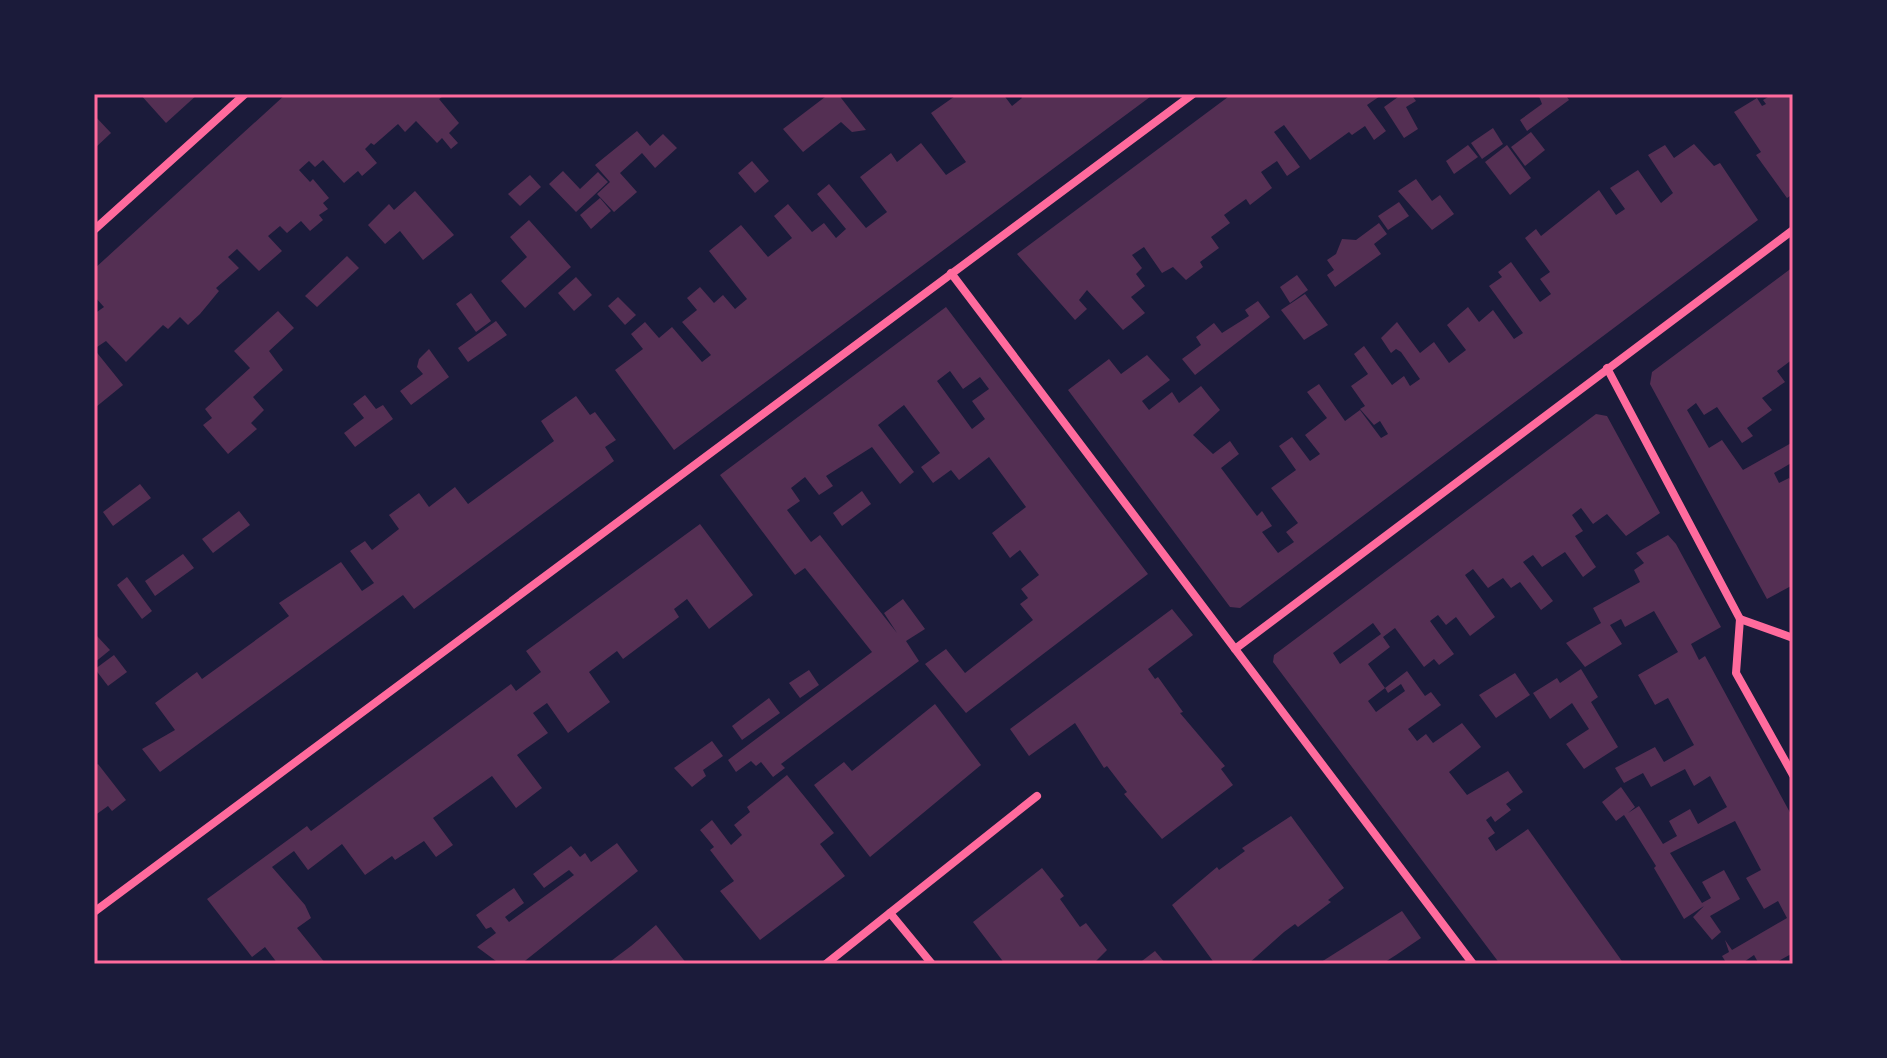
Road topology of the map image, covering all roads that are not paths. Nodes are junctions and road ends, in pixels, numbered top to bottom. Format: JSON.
{"nodes":[{"id":1,"x":245,"y":94,"type":"edge"},
{"id":2,"x":1193,"y":94,"type":"edge"},
{"id":3,"x":94,"y":230,"type":"edge"},
{"id":4,"x":1793,"y":230,"type":"edge"},
{"id":5,"x":951,"y":273,"type":"junction"},
{"id":6,"x":1607,"y":368,"type":"junction"},
{"id":7,"x":1740,"y":619,"type":"junction"},
{"id":8,"x":1793,"y":638,"type":"edge"},
{"id":9,"x":1235,"y":649,"type":"junction"},
{"id":10,"x":1793,"y":775,"type":"edge"},
{"id":11,"x":1037,"y":796,"type":"dead end"},
{"id":12,"x":94,"y":912,"type":"edge"},
{"id":13,"x":890,"y":913,"type":"junction"},
{"id":14,"x":826,"y":964,"type":"edge"},
{"id":15,"x":932,"y":964,"type":"edge"},
{"id":16,"x":1473,"y":964,"type":"edge"}],
"edges":[{"from":1,"to":3,"type":"street"},
{"from":2,"to":5,"type":"street"},
{"from":4,"to":6,"type":"street"},
{"from":5,"to":9,"type":"street"},
{"from":5,"to":12,"type":"street"},
{"from":6,"to":7,"type":"street"},
{"from":6,"to":9,"type":"street"},
{"from":7,"to":8,"type":"street"},
{"from":7,"to":10,"type":"street"},
{"from":9,"to":16,"type":"street"},
{"from":11,"to":13,"type":"street"},
{"from":13,"to":14,"type":"street"},
{"from":13,"to":15,"type":"street"}]}
